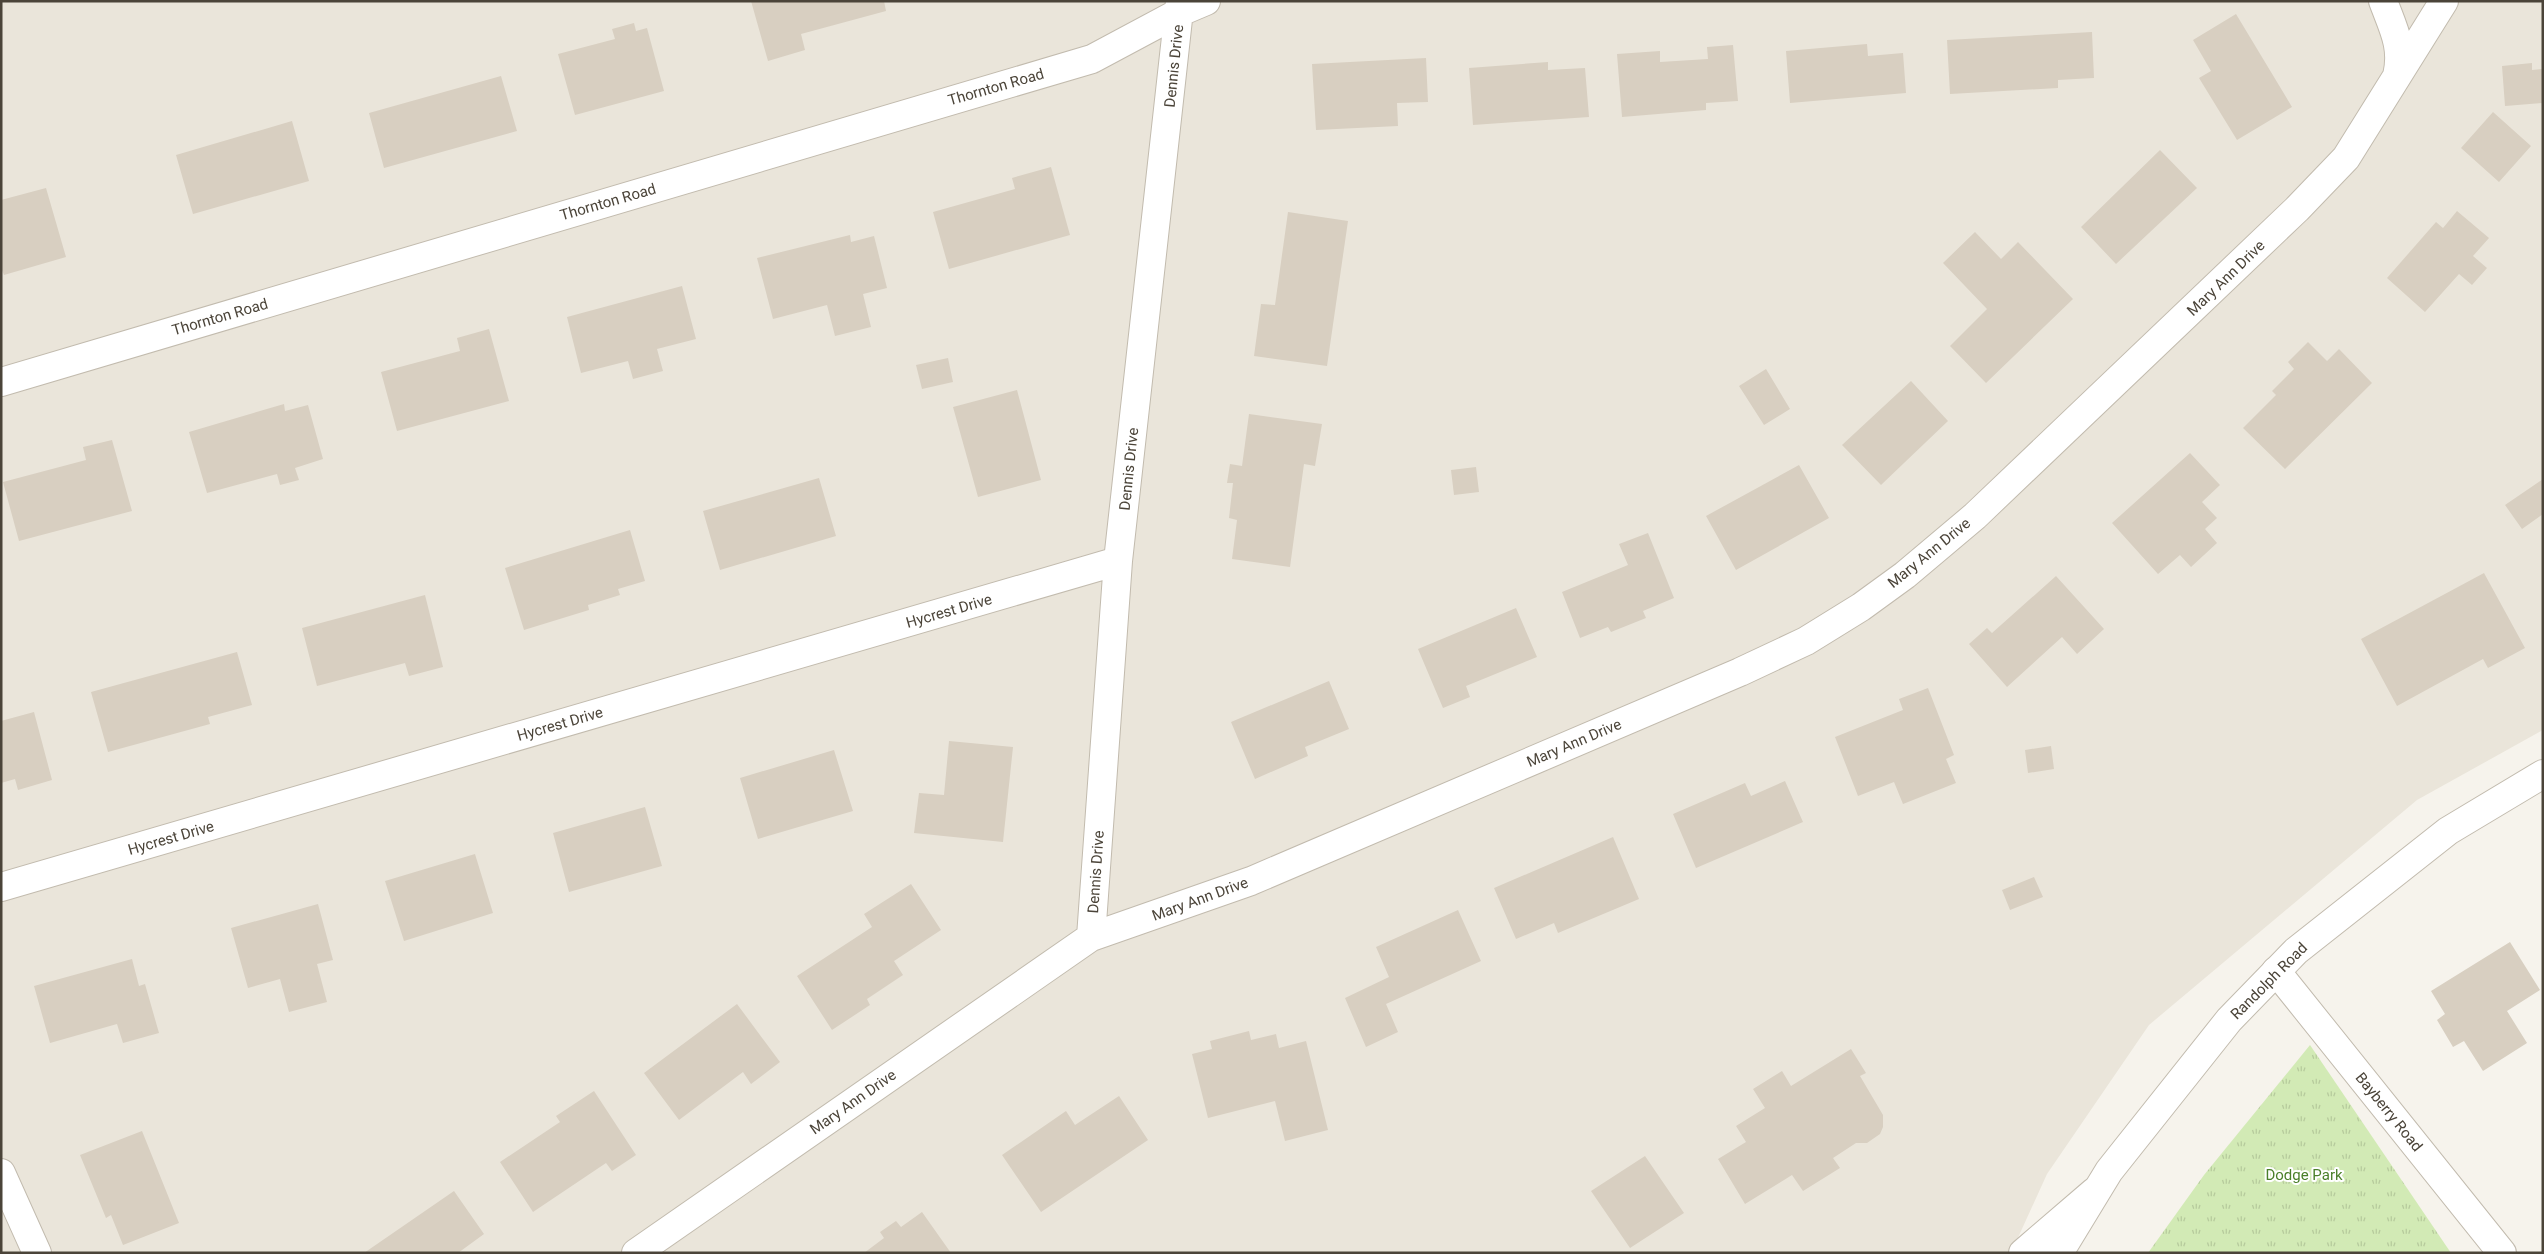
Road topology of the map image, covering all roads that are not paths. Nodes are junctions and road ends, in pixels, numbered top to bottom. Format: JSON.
{"nodes":[{"id":1,"x":1206,"y":1,"type":"edge"},
{"id":2,"x":2383,"y":1,"type":"edge"},
{"id":3,"x":2444,"y":1,"type":"edge"},
{"id":4,"x":1180,"y":7,"type":"edge"},
{"id":5,"x":2397,"y":77,"type":"junction"},
{"id":6,"x":1,"y":382,"type":"edge"},
{"id":7,"x":1118,"y":561,"type":"junction"},
{"id":8,"x":2543,"y":774,"type":"edge"},
{"id":9,"x":1,"y":887,"type":"edge"},
{"id":10,"x":1091,"y":937,"type":"junction"},
{"id":11,"x":2276,"y":971,"type":"junction"},
{"id":12,"x":1,"y":1173,"type":"edge"},
{"id":13,"x":2097,"y":1190,"type":"junction"},
{"id":14,"x":37,"y":1253,"type":"edge"},
{"id":15,"x":636,"y":1253,"type":"edge"},
{"id":16,"x":2023,"y":1253,"type":"edge"},
{"id":17,"x":2059,"y":1253,"type":"edge"},
{"id":18,"x":2502,"y":1253,"type":"edge"}],
"edges":[{"from":1,"to":4,"type":"street","name":"Thornton Road"},
{"from":2,"to":5,"type":"street","name":"Mary Ann Drive"},
{"from":3,"to":5,"type":"street","name":"Mary Ann Drive"},
{"from":4,"to":6,"type":"street","name":"Thornton Road"},
{"from":4,"to":7,"type":"street","name":"Dennis Drive"},
{"from":5,"to":10,"type":"street","name":"Mary Ann Drive"},
{"from":7,"to":9,"type":"street","name":"Hycrest Drive"},
{"from":7,"to":10,"type":"street","name":"Dennis Drive"},
{"from":8,"to":11,"type":"street","name":"Randolph Road"},
{"from":10,"to":15,"type":"street","name":"Mary Ann Drive"},
{"from":11,"to":13,"type":"street","name":"Randolph Road"},
{"from":11,"to":18,"type":"street","name":"Bayberry Road"},
{"from":12,"to":14,"type":"street"},
{"from":13,"to":16,"type":"street"},
{"from":13,"to":17,"type":"street","name":"Randolph Road"}]}
